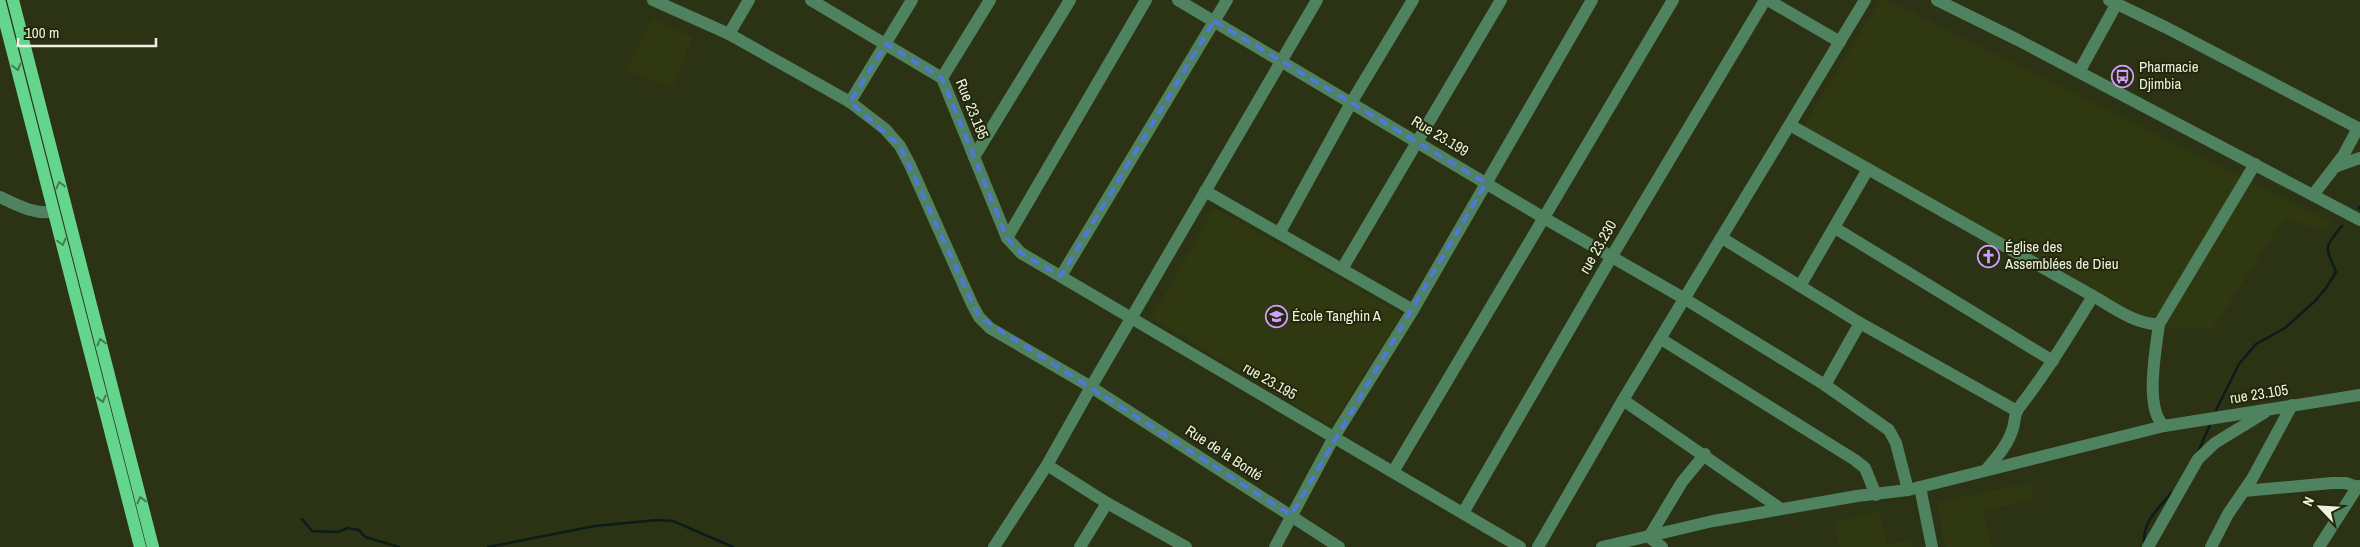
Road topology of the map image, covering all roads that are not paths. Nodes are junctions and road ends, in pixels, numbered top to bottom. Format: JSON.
{"nodes":[{"id":1,"x":13,"y":0,"type":"edge"},
{"id":2,"x":654,"y":0,"type":"edge"},
{"id":3,"x":749,"y":0,"type":"edge"},
{"id":4,"x":811,"y":0,"type":"edge"},
{"id":5,"x":912,"y":0,"type":"edge"},
{"id":6,"x":990,"y":0,"type":"edge"},
{"id":7,"x":1070,"y":0,"type":"edge"},
{"id":8,"x":1146,"y":0,"type":"edge"},
{"id":9,"x":1178,"y":0,"type":"edge"},
{"id":10,"x":1227,"y":0,"type":"edge"},
{"id":11,"x":1317,"y":0,"type":"edge"},
{"id":12,"x":1413,"y":0,"type":"edge"},
{"id":13,"x":1501,"y":0,"type":"edge"},
{"id":14,"x":1592,"y":0,"type":"edge"},
{"id":15,"x":1673,"y":0,"type":"edge"},
{"id":16,"x":1766,"y":0,"type":"edge"},
{"id":17,"x":1865,"y":0,"type":"edge"},
{"id":18,"x":1938,"y":0,"type":"edge"},
{"id":19,"x":2113,"y":2,"type":"edge"},
{"id":20,"x":0,"y":3,"type":"edge"},
{"id":21,"x":831,"y":5,"type":"edge"},
{"id":22,"x":1214,"y":21,"type":"junction"},
{"id":23,"x":729,"y":34,"type":"junction"},
{"id":24,"x":1840,"y":42,"type":"junction"},
{"id":25,"x":886,"y":44,"type":"junction"},
{"id":26,"x":1280,"y":61,"type":"junction"},
{"id":27,"x":2079,"y":72,"type":"junction"},
{"id":28,"x":942,"y":78,"type":"junction"},
{"id":29,"x":850,"y":102,"type":"junction"},
{"id":30,"x":1351,"y":103,"type":"junction"},
{"id":31,"x":1790,"y":125,"type":"junction"},
{"id":32,"x":2359,"y":126,"type":"edge"},
{"id":33,"x":1418,"y":141,"type":"junction"},
{"id":34,"x":974,"y":157,"type":"junction"},
{"id":35,"x":2360,"y":158,"type":"edge"},
{"id":36,"x":2255,"y":164,"type":"junction"},
{"id":37,"x":2336,"y":166,"type":"junction"},
{"id":38,"x":1868,"y":169,"type":"junction"},
{"id":39,"x":1486,"y":183,"type":"junction"},
{"id":40,"x":1205,"y":190,"type":"junction"},
{"id":41,"x":2313,"y":195,"type":"junction"},
{"id":42,"x":0,"y":197,"type":"edge"},
{"id":43,"x":54,"y":212,"type":"junction"},
{"id":44,"x":1544,"y":218,"type":"junction"},
{"id":45,"x":2360,"y":220,"type":"edge"},
{"id":46,"x":1835,"y":228,"type":"junction"},
{"id":47,"x":1280,"y":232,"type":"junction"},
{"id":48,"x":1007,"y":238,"type":"junction"},
{"id":49,"x":1722,"y":238,"type":"junction"},
{"id":50,"x":1612,"y":256,"type":"junction"},
{"id":51,"x":1342,"y":270,"type":"junction"},
{"id":52,"x":1061,"y":276,"type":"junction"},
{"id":53,"x":1800,"y":286,"type":"junction"},
{"id":54,"x":2093,"y":296,"type":"junction"},
{"id":55,"x":1685,"y":299,"type":"junction"},
{"id":56,"x":1412,"y":310,"type":"junction"},
{"id":57,"x":1132,"y":319,"type":"junction"},
{"id":58,"x":1860,"y":323,"type":"junction"},
{"id":59,"x":2159,"y":324,"type":"junction"},
{"id":60,"x":1661,"y":339,"type":"junction"},
{"id":61,"x":2053,"y":361,"type":"junction"},
{"id":62,"x":1825,"y":385,"type":"junction"},
{"id":63,"x":1091,"y":387,"type":"junction"},
{"id":64,"x":2360,"y":395,"type":"edge"},
{"id":65,"x":1624,"y":400,"type":"junction"},
{"id":66,"x":2292,"y":406,"type":"junction"},
{"id":67,"x":2271,"y":409,"type":"junction"},
{"id":68,"x":2017,"y":410,"type":"junction"},
{"id":69,"x":2164,"y":426,"type":"junction"},
{"id":70,"x":1334,"y":438,"type":"junction"},
{"id":71,"x":1705,"y":454,"type":"junction"},
{"id":72,"x":1047,"y":465,"type":"junction"},
{"id":73,"x":1986,"y":470,"type":"junction"},
{"id":74,"x":1393,"y":472,"type":"junction"},
{"id":75,"x":2359,"y":487,"type":"edge"},
{"id":76,"x":1914,"y":489,"type":"junction"},
{"id":77,"x":2244,"y":491,"type":"junction"},
{"id":78,"x":1876,"y":494,"type":"junction"},
{"id":79,"x":1107,"y":503,"type":"junction"},
{"id":80,"x":1782,"y":509,"type":"junction"},
{"id":81,"x":1463,"y":513,"type":"junction"},
{"id":82,"x":1291,"y":515,"type":"junction"},
{"id":83,"x":1649,"y":537,"type":"junction"},
{"id":84,"x":140,"y":547,"type":"edge"},
{"id":85,"x":153,"y":547,"type":"edge"},
{"id":86,"x":994,"y":547,"type":"edge"},
{"id":87,"x":1080,"y":547,"type":"edge"},
{"id":88,"x":1186,"y":547,"type":"edge"},
{"id":89,"x":1276,"y":547,"type":"edge"},
{"id":90,"x":1339,"y":547,"type":"edge"},
{"id":91,"x":1520,"y":547,"type":"edge"},
{"id":92,"x":1538,"y":547,"type":"edge"},
{"id":93,"x":1602,"y":547,"type":"edge"},
{"id":94,"x":1662,"y":547,"type":"edge"},
{"id":95,"x":1932,"y":547,"type":"edge"},
{"id":96,"x":2148,"y":547,"type":"edge"},
{"id":97,"x":2211,"y":547,"type":"edge"},
{"id":98,"x":2320,"y":547,"type":"edge"}],
"edges":[{"from":85,"to":1,"type":"main road","one_way":true},
{"from":2,"to":23,"type":"street","name":"Rue de la Bonté"},
{"from":3,"to":23,"type":"street"},
{"from":4,"to":21,"type":"street","name":"Rue 23.195"},
{"from":5,"to":25,"type":"street"},
{"from":6,"to":28,"type":"street"},
{"from":7,"to":34,"type":"street"},
{"from":8,"to":48,"type":"street"},
{"from":9,"to":22,"type":"street","name":"Rue 23.199"},
{"from":10,"to":22,"type":"street"},
{"from":11,"to":26,"type":"street"},
{"from":12,"to":30,"type":"street"},
{"from":13,"to":33,"type":"street"},
{"from":14,"to":39,"type":"street"},
{"from":15,"to":44,"type":"street"},
{"from":16,"to":24,"type":"street"},
{"from":16,"to":50,"type":"street","name":"rue 23.230"},
{"from":17,"to":24,"type":"street"},
{"from":18,"to":27,"type":"street"},
{"from":19,"to":27,"type":"street"},
{"from":19,"to":32,"type":"street"},
{"from":20,"to":43,"type":"main road","one_way":true},
{"from":21,"to":25,"type":"street","name":"Rue 23.195"},
{"from":22,"to":26,"type":"street","name":"Rue 23.199"},
{"from":22,"to":52,"type":"street"},
{"from":23,"to":29,"type":"street","name":"Rue de la Bonté"},
{"from":24,"to":31,"type":"street"},
{"from":25,"to":28,"type":"street","name":"Rue 23.195"},
{"from":25,"to":29,"type":"street"},
{"from":26,"to":30,"type":"street","name":"Rue 23.199"},
{"from":26,"to":40,"type":"street"},
{"from":27,"to":36,"type":"street"},
{"from":28,"to":34,"type":"street","name":"Rue 23.195"},
{"from":29,"to":63,"type":"street","name":"Rue de la Bonté"},
{"from":30,"to":33,"type":"street","name":"Rue 23.199"},
{"from":30,"to":47,"type":"street"},
{"from":31,"to":38,"type":"street"},
{"from":31,"to":49,"type":"street"},
{"from":32,"to":37,"type":"street"},
{"from":33,"to":39,"type":"street","name":"Rue 23.199"},
{"from":33,"to":51,"type":"street"},
{"from":34,"to":48,"type":"street","name":"Rue 23.195"},
{"from":35,"to":37,"type":"street"},
{"from":36,"to":41,"type":"street"},
{"from":36,"to":59,"type":"street"},
{"from":37,"to":41,"type":"street"},
{"from":38,"to":46,"type":"street"},
{"from":38,"to":54,"type":"street"},
{"from":39,"to":44,"type":"street","name":"Rue 23.199"},
{"from":39,"to":56,"type":"street"},
{"from":40,"to":47,"type":"street"},
{"from":40,"to":57,"type":"street"},
{"from":41,"to":45,"type":"street"},
{"from":42,"to":43,"type":"street"},
{"from":43,"to":84,"type":"main road","one_way":true},
{"from":44,"to":50,"type":"street","name":"Rue 23.199"},
{"from":44,"to":74,"type":"street"},
{"from":46,"to":53,"type":"street"},
{"from":46,"to":61,"type":"street"},
{"from":47,"to":51,"type":"street"},
{"from":48,"to":52,"type":"street","name":"rue 23.195"},
{"from":49,"to":53,"type":"street"},
{"from":49,"to":55,"type":"street"},
{"from":50,"to":55,"type":"street","name":"Rue 23.199"},
{"from":50,"to":81,"type":"street","name":"rue 23.230"},
{"from":51,"to":56,"type":"street"},
{"from":52,"to":57,"type":"street","name":"rue 23.195"},
{"from":53,"to":58,"type":"street"},
{"from":54,"to":59,"type":"street"},
{"from":54,"to":61,"type":"street"},
{"from":55,"to":60,"type":"street"},
{"from":55,"to":62,"type":"street","name":"Rue 23.199"},
{"from":56,"to":70,"type":"street"},
{"from":57,"to":63,"type":"street"},
{"from":57,"to":70,"type":"street","name":"rue 23.195"},
{"from":58,"to":62,"type":"street"},
{"from":58,"to":68,"type":"street"},
{"from":59,"to":69,"type":"street"},
{"from":60,"to":65,"type":"street"},
{"from":60,"to":78,"type":"street"},
{"from":61,"to":68,"type":"street"},
{"from":62,"to":76,"type":"street","name":"Rue 23.199"},
{"from":63,"to":72,"type":"street"},
{"from":63,"to":82,"type":"street","name":"Rue de la Bonté"},
{"from":64,"to":66,"type":"street","name":"rue 23.105"},
{"from":65,"to":71,"type":"street"},
{"from":65,"to":92,"type":"street"},
{"from":66,"to":67,"type":"street","name":"rue 23.105"},
{"from":66,"to":77,"type":"street"},
{"from":67,"to":69,"type":"street","name":"rue 23.105"},
{"from":67,"to":96,"type":"street"},
{"from":68,"to":73,"type":"street"},
{"from":69,"to":73,"type":"street","name":"rue 23.105"},
{"from":70,"to":74,"type":"street","name":"rue 23.195"},
{"from":70,"to":82,"type":"street"},
{"from":71,"to":80,"type":"street"},
{"from":71,"to":83,"type":"street"},
{"from":72,"to":79,"type":"street"},
{"from":72,"to":86,"type":"street"},
{"from":73,"to":76,"type":"street","name":"rue 23.105"},
{"from":74,"to":81,"type":"street","name":"rue 23.195"},
{"from":75,"to":77,"type":"street"},
{"from":75,"to":98,"type":"street"},
{"from":76,"to":78,"type":"street","name":"rue 23.105"},
{"from":76,"to":95,"type":"street","name":"Rue 23.199"},
{"from":77,"to":97,"type":"street"},
{"from":78,"to":80,"type":"street","name":"rue 23.105"},
{"from":79,"to":87,"type":"street"},
{"from":79,"to":88,"type":"street"},
{"from":80,"to":83,"type":"street","name":"rue 23.105"},
{"from":81,"to":91,"type":"street","name":"rue 23.195"},
{"from":82,"to":89,"type":"street"},
{"from":82,"to":90,"type":"street","name":"Rue de la Bonté"},
{"from":83,"to":93,"type":"street","name":"rue 23.105"},
{"from":83,"to":94,"type":"street"}]}
